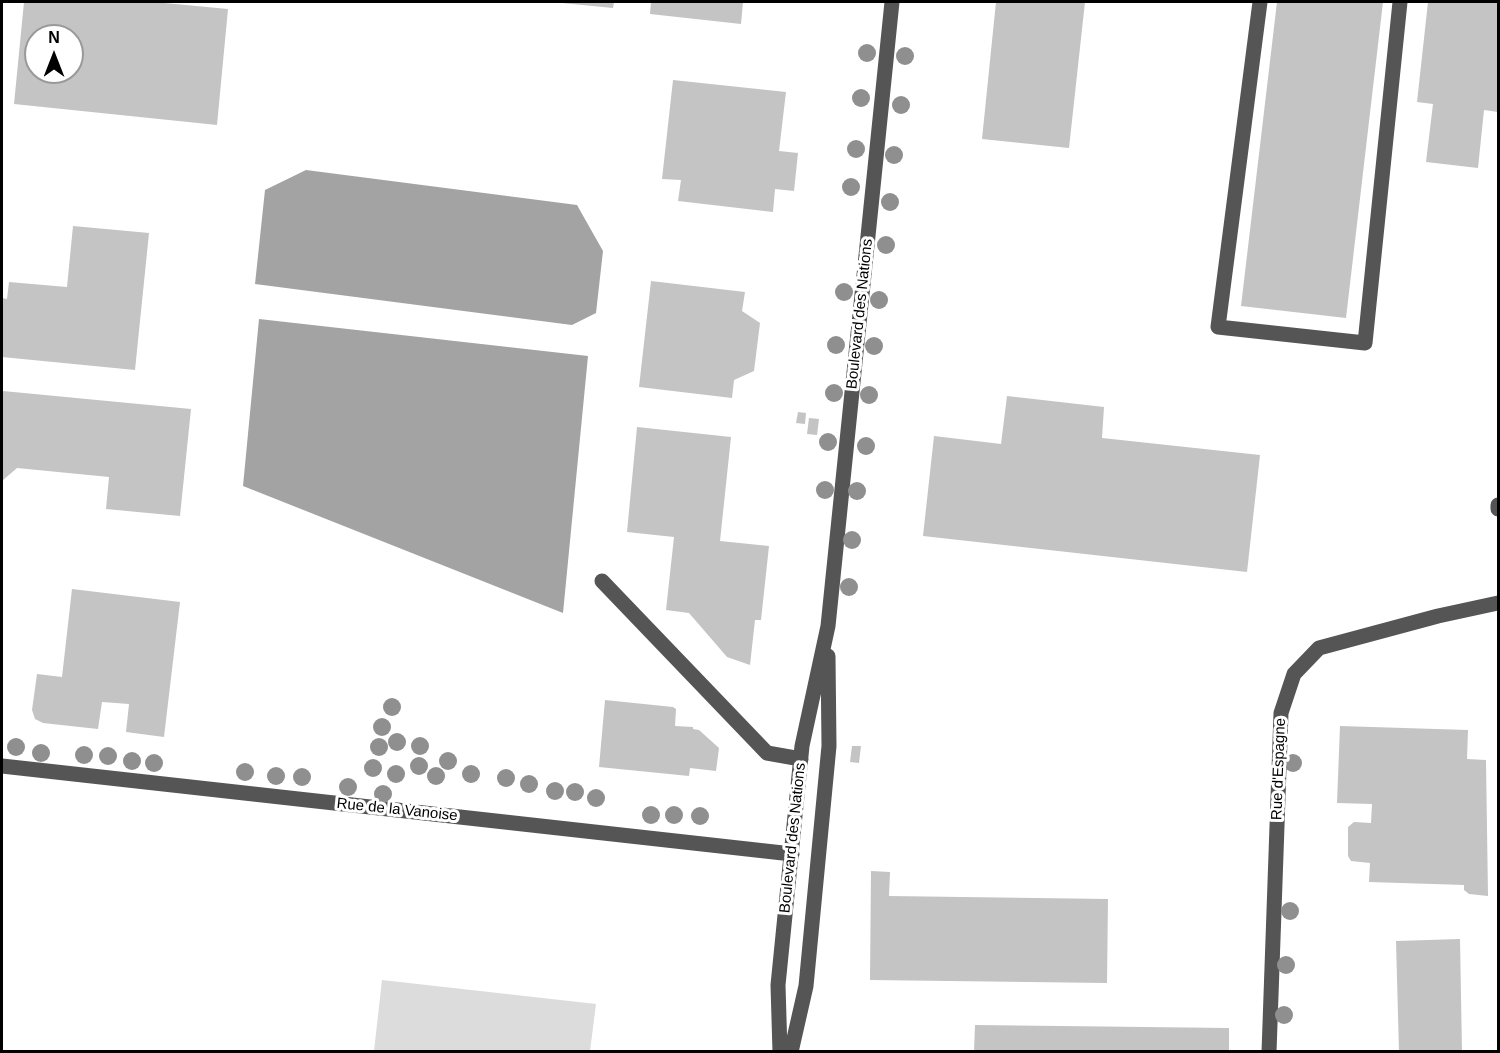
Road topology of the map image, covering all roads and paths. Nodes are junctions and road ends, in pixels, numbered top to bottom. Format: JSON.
{"nodes":[{"id":1,"x":892,"y":2,"type":"edge"},
{"id":2,"x":1260,"y":2,"type":"edge"},
{"id":3,"x":1400,"y":2,"type":"edge"},
{"id":4,"x":602,"y":581,"type":"dead end"},
{"id":5,"x":1498,"y":603,"type":"edge"},
{"id":6,"x":828,"y":626,"type":"junction"},
{"id":7,"x":801,"y":759,"type":"junction"},
{"id":8,"x":2,"y":766,"type":"edge"},
{"id":9,"x":792,"y":854,"type":"junction"},
{"id":10,"x":780,"y":1052,"type":"edge"},
{"id":11,"x":791,"y":1052,"type":"edge"},
{"id":12,"x":1269,"y":1052,"type":"edge"}],
"edges":[{"from":1,"to":6,"type":"street","name":"Boulevard des Nations"},
{"from":2,"to":3,"type":"street"},
{"from":4,"to":7,"type":"street"},
{"from":5,"to":12,"type":"street","name":"Rue d'Espagne"},
{"from":6,"to":7,"type":"street","name":"Boulevard des Nations"},
{"from":6,"to":11,"type":"street","name":"Boulevard des Nations"},
{"from":7,"to":9,"type":"street","name":"Boulevard des Nations"},
{"from":8,"to":9,"type":"street","name":"Rue de la Vanoise"},
{"from":9,"to":10,"type":"street","name":"Boulevard des Nations"}]}
